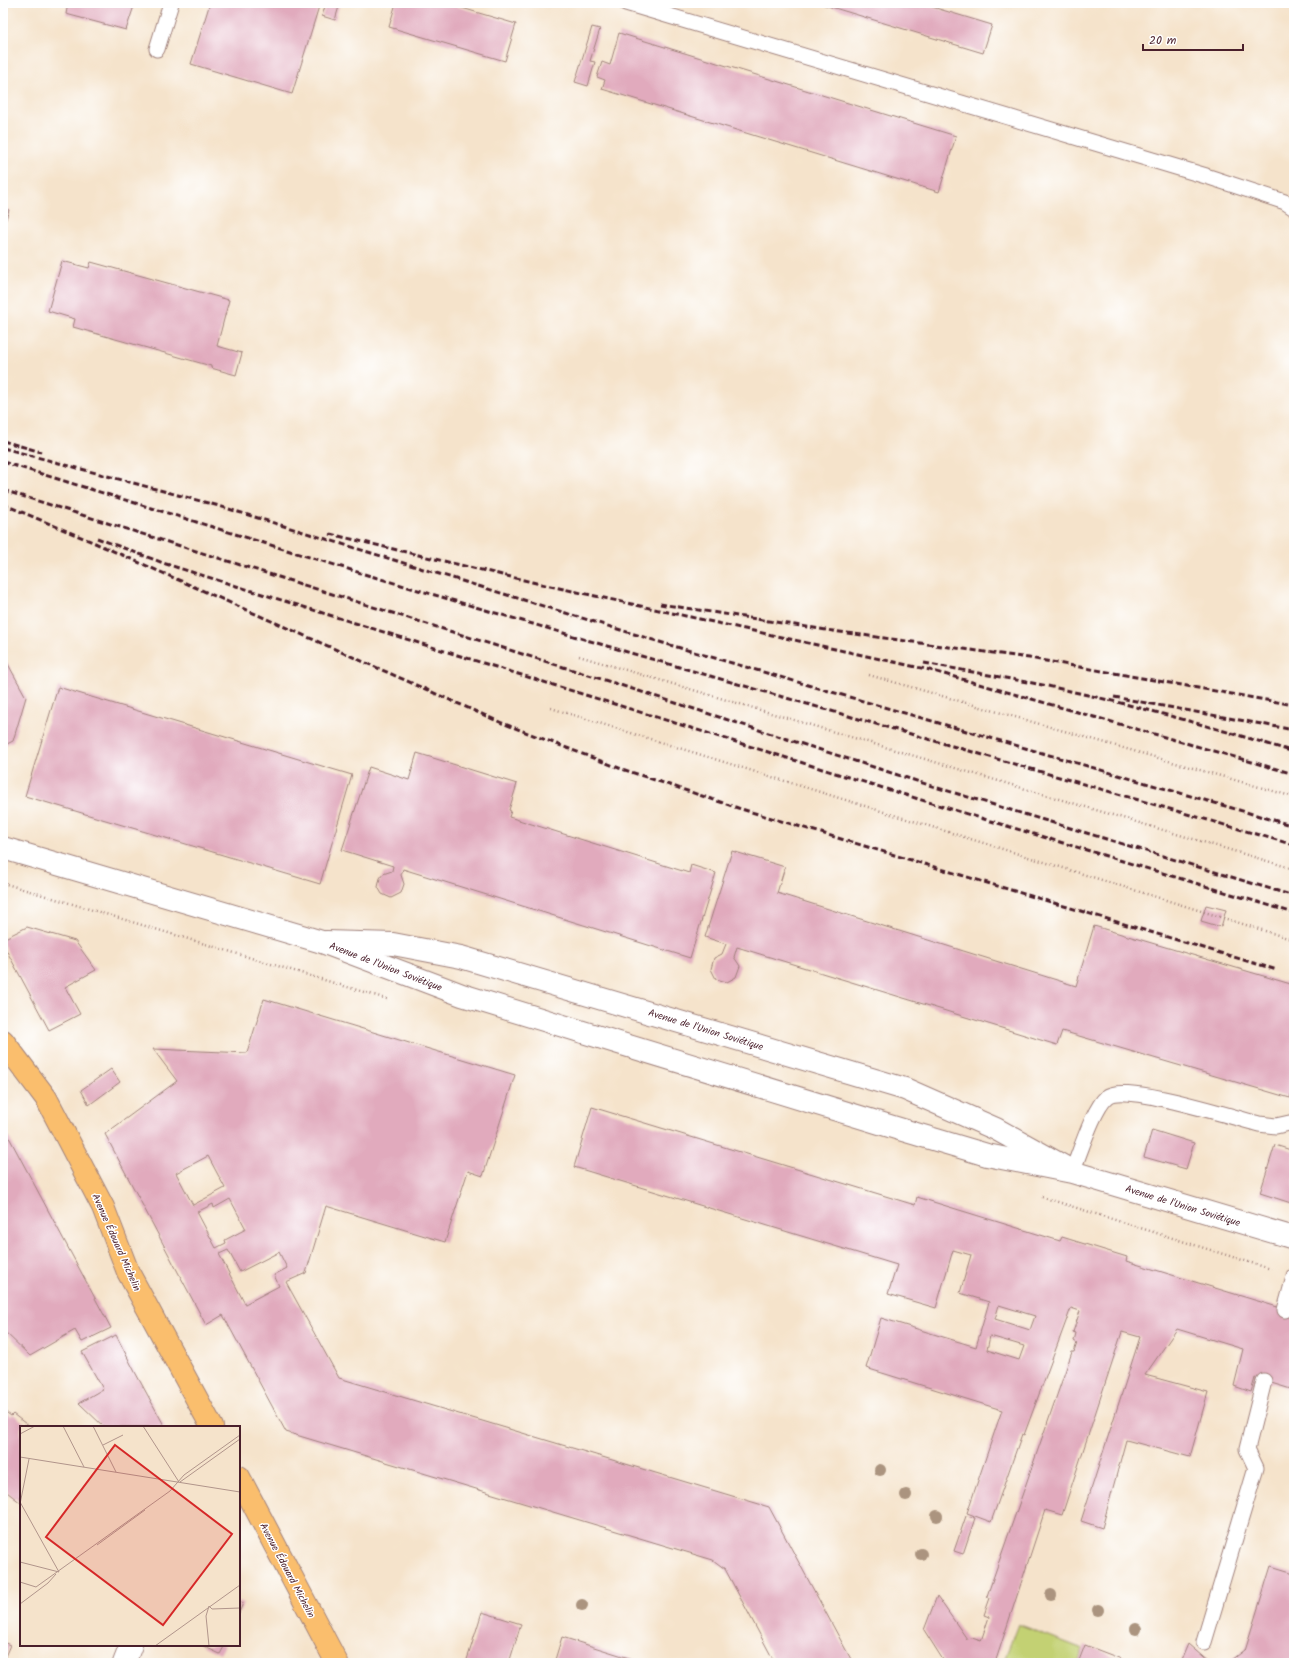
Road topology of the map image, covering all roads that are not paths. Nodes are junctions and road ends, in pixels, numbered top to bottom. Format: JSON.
{"nodes":[{"id":1,"x":170,"y":3,"type":"edge"},
{"id":2,"x":626,"y":3,"type":"edge"},
{"id":3,"x":157,"y":50,"type":"dead end"},
{"id":4,"x":1294,"y":208,"type":"edge"},
{"id":5,"x":3,"y":848,"type":"edge"},
{"id":6,"x":322,"y":942,"type":"junction"},
{"id":7,"x":3,"y":1041,"type":"edge"},
{"id":8,"x":1294,"y":1122,"type":"edge"},
{"id":9,"x":1072,"y":1172,"type":"junction"},
{"id":10,"x":1294,"y":1238,"type":"edge"},
{"id":11,"x":1294,"y":1277,"type":"edge"},
{"id":12,"x":1285,"y":1310,"type":"dead end"},
{"id":13,"x":1264,"y":1381,"type":"dead end"},
{"id":14,"x":211,"y":1426,"type":"edge"},
{"id":15,"x":240,"y":1479,"type":"edge"},
{"id":16,"x":1204,"y":1642,"type":"dead end"},
{"id":17,"x":132,"y":1646,"type":"edge"},
{"id":18,"x":124,"y":1663,"type":"edge"},
{"id":19,"x":337,"y":1663,"type":"edge"}],
"edges":[{"from":1,"to":3,"type":"lane"},
{"from":2,"to":4,"type":"lane"},
{"from":5,"to":6,"type":"street","name":"Avenue de l'Union Soviétique"},
{"from":6,"to":9,"type":"street","name":"Avenue de l'Union Soviétique"},
{"from":6,"to":9,"type":"street","name":"Avenue de l'Union Soviétique"},
{"from":7,"to":14,"type":"main road","name":"Avenue Édouard Michelin"},
{"from":8,"to":9,"type":"lane"},
{"from":9,"to":10,"type":"street","name":"Avenue de l'Union Soviétique"},
{"from":11,"to":12,"type":"lane"},
{"from":13,"to":16,"type":"lane"},
{"from":15,"to":19,"type":"main road","name":"Avenue Édouard Michelin"},
{"from":17,"to":18,"type":"street"}]}
